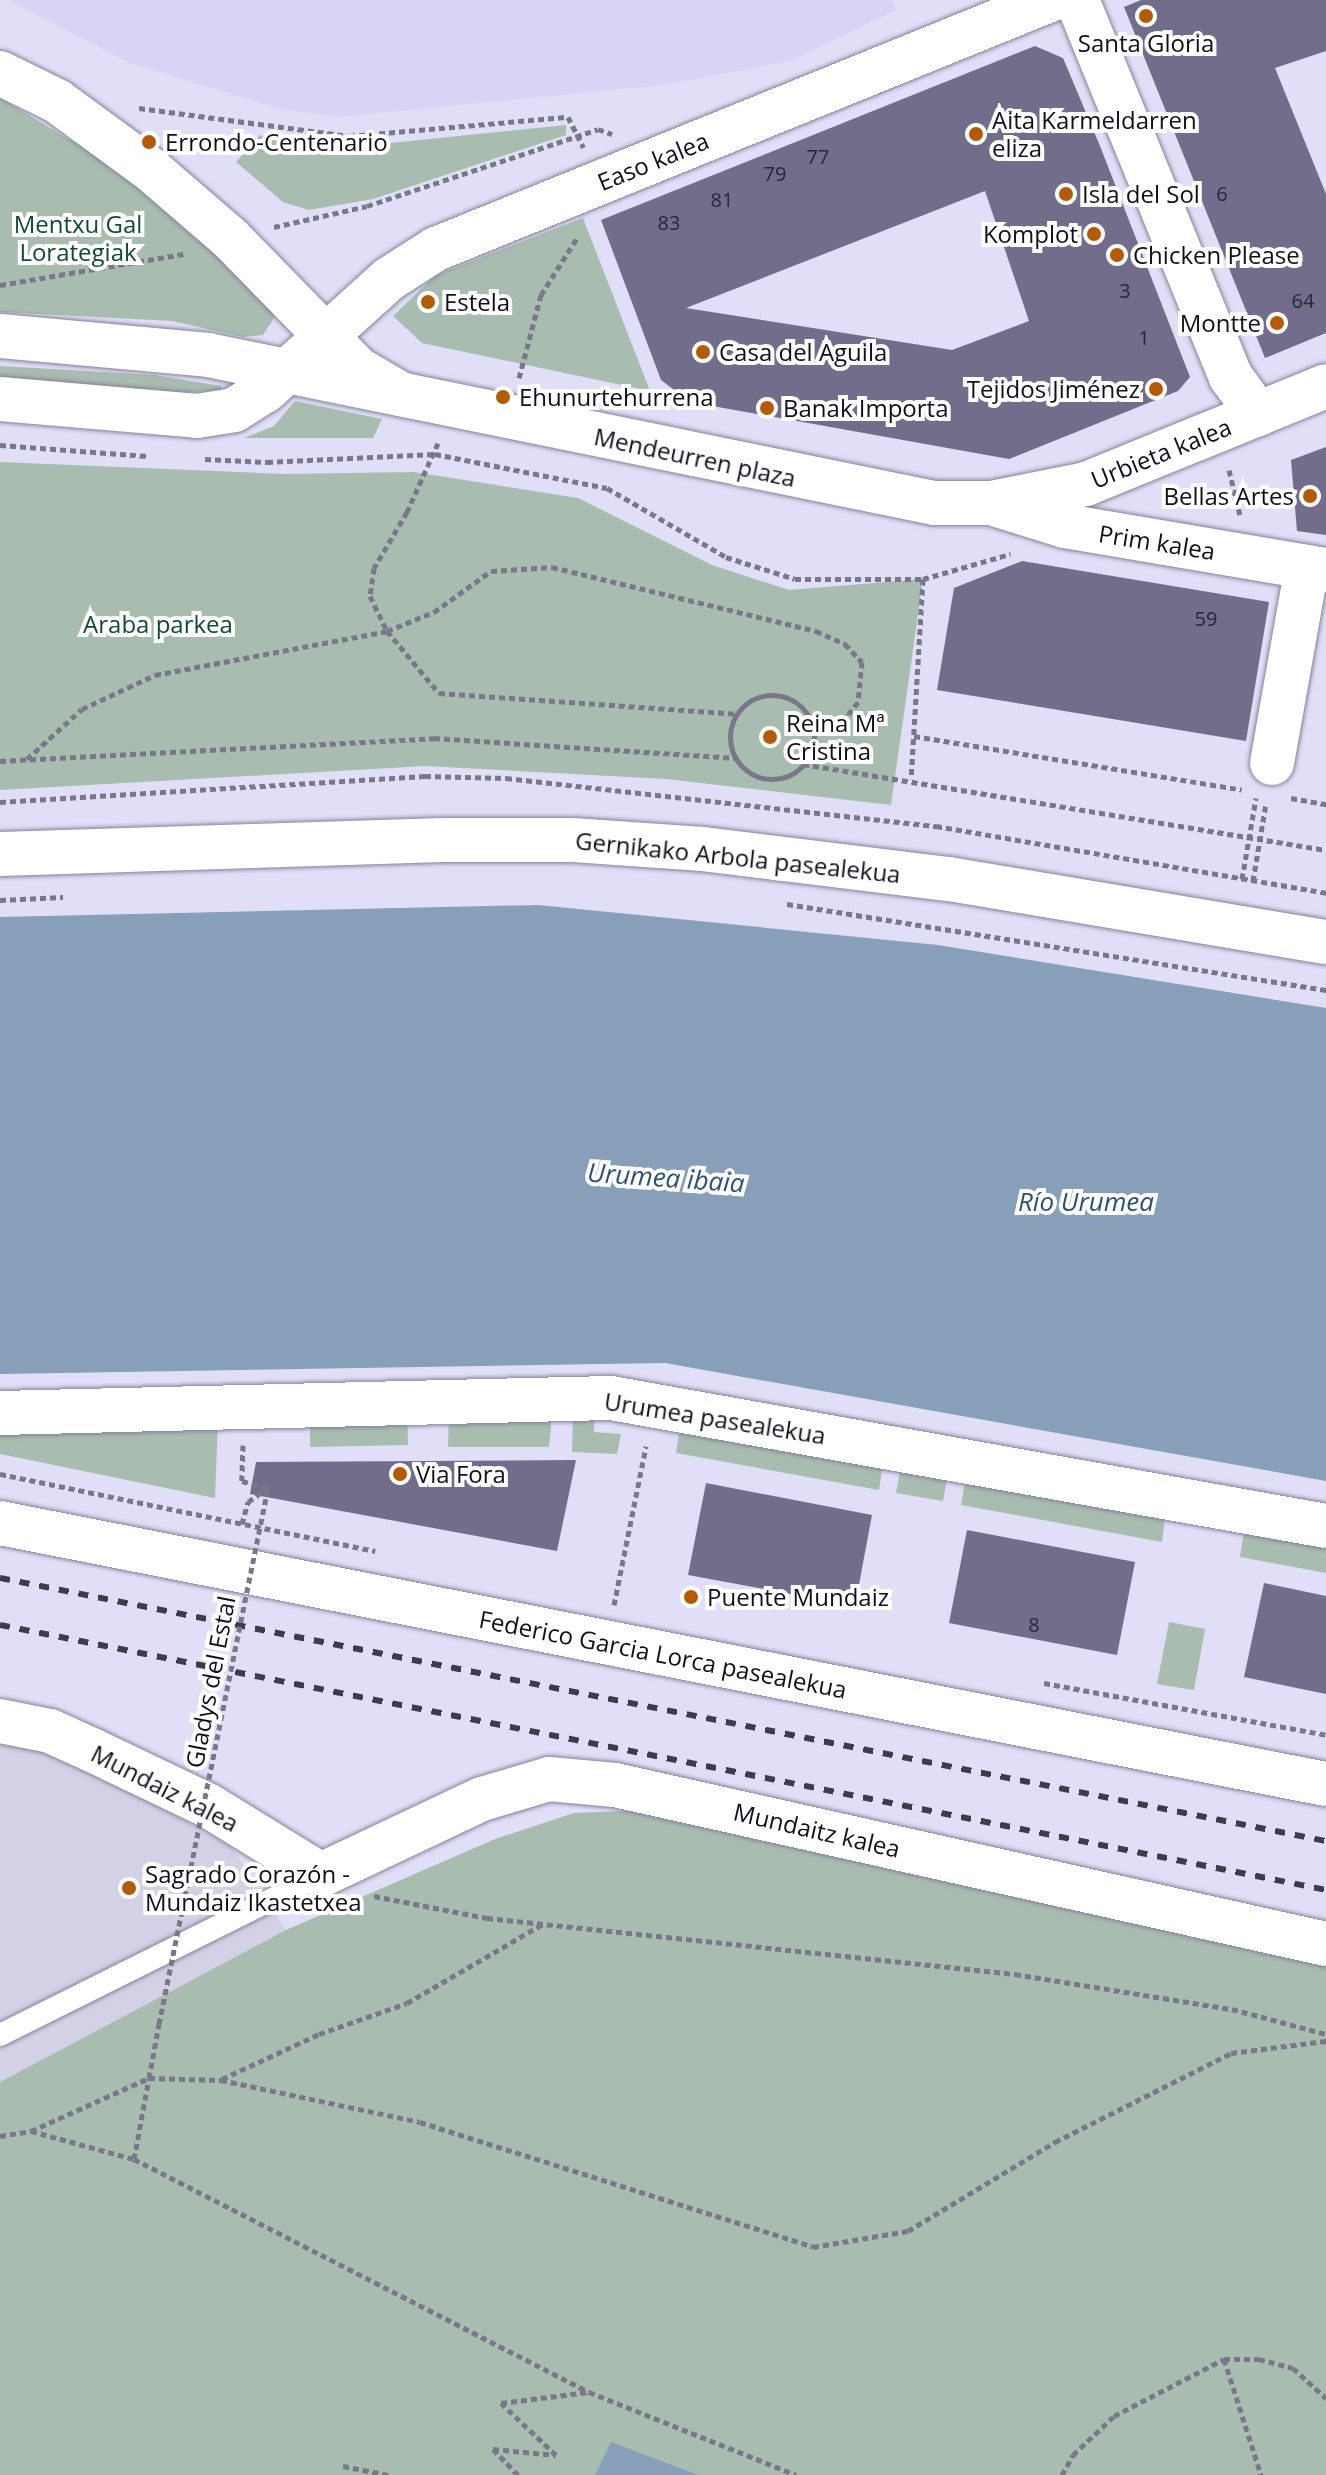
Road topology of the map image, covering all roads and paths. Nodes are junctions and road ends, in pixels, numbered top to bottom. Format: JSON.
{"nodes":[{"id":1,"x":1050,"y":0,"type":"edge"},
{"id":2,"x":1077,"y":0,"type":"edge"},
{"id":3,"x":0,"y":73,"type":"edge"},
{"id":4,"x":136,"y":107,"type":"dead end"},
{"id":5,"x":579,"y":135,"type":"junction"},
{"id":6,"x":622,"y":138,"type":"dead end"},
{"id":7,"x":596,"y":184,"type":"junction"},
{"id":8,"x":242,"y":251,"type":"junction"},
{"id":9,"x":0,"y":285,"type":"edge"},
{"id":10,"x":288,"y":297,"type":"junction"},
{"id":11,"x":0,"y":336,"type":"edge"},
{"id":12,"x":326,"y":336,"type":"junction"},
{"id":13,"x":276,"y":369,"type":"junction"},
{"id":14,"x":503,"y":376,"type":"dead end"},
{"id":15,"x":1326,"y":386,"type":"edge"},
{"id":16,"x":402,"y":395,"type":"junction"},
{"id":17,"x":0,"y":399,"type":"edge"},
{"id":18,"x":447,"y":404,"type":"junction"},
{"id":19,"x":1258,"y":414,"type":"junction"},
{"id":20,"x":0,"y":445,"type":"edge"},
{"id":21,"x":435,"y":454,"type":"junction"},
{"id":22,"x":155,"y":457,"type":"dead end"},
{"id":23,"x":187,"y":458,"type":"dead end"},
{"id":24,"x":991,"y":503,"type":"junction"},
{"id":25,"x":1316,"y":568,"type":"edge"},
{"id":26,"x":387,"y":631,"type":"junction"},
{"id":27,"x":736,"y":714,"type":"junction"},
{"id":28,"x":812,"y":729,"type":"junction"},
{"id":29,"x":914,"y":736,"type":"junction"},
{"id":30,"x":736,"y":758,"type":"junction"},
{"id":31,"x":27,"y":759,"type":"junction"},
{"id":32,"x":0,"y":761,"type":"edge"},
{"id":33,"x":803,"y":764,"type":"junction"},
{"id":34,"x":911,"y":779,"type":"junction"},
{"id":35,"x":1270,"y":779,"type":"junction"},
{"id":36,"x":1326,"y":804,"type":"edge"},
{"id":37,"x":1259,"y":839,"type":"junction"},
{"id":38,"x":1326,"y":850,"type":"edge"},
{"id":39,"x":0,"y":854,"type":"edge"},
{"id":40,"x":1253,"y":881,"type":"dead end"},
{"id":41,"x":78,"y":896,"type":"dead end"},
{"id":42,"x":0,"y":900,"type":"edge"},
{"id":43,"x":777,"y":903,"type":"dead end"},
{"id":44,"x":1326,"y":942,"type":"edge"},
{"id":45,"x":1326,"y":990,"type":"edge"},
{"id":46,"x":245,"y":1406,"type":"junction"},
{"id":47,"x":654,"y":1406,"type":"junction"},
{"id":48,"x":0,"y":1413,"type":"edge"},
{"id":49,"x":0,"y":1474,"type":"edge"},
{"id":50,"x":268,"y":1488,"type":"junction"},
{"id":51,"x":0,"y":1523,"type":"edge"},
{"id":52,"x":242,"y":1524,"type":"junction"},
{"id":53,"x":1326,"y":1526,"type":"edge"},
{"id":54,"x":382,"y":1553,"type":"dead end"},
{"id":55,"x":600,"y":1596,"type":"dead end"},
{"id":56,"x":616,"y":1599,"type":"junction"},
{"id":57,"x":627,"y":1602,"type":"dead end"},
{"id":58,"x":607,"y":1643,"type":"junction"},
{"id":59,"x":1033,"y":1681,"type":"dead end"},
{"id":60,"x":0,"y":1721,"type":"edge"},
{"id":61,"x":1326,"y":1735,"type":"edge"},
{"id":62,"x":1326,"y":1784,"type":"edge"},
{"id":63,"x":321,"y":1875,"type":"junction"},
{"id":64,"x":543,"y":1924,"type":"junction"},
{"id":65,"x":1326,"y":1944,"type":"edge"},
{"id":66,"x":1326,"y":2034,"type":"edge"},
{"id":67,"x":0,"y":2035,"type":"edge"},
{"id":68,"x":1326,"y":2041,"type":"edge"},
{"id":69,"x":149,"y":2078,"type":"junction"},
{"id":70,"x":221,"y":2080,"type":"junction"},
{"id":71,"x":31,"y":2131,"type":"junction"},
{"id":72,"x":0,"y":2136,"type":"edge"},
{"id":73,"x":134,"y":2159,"type":"junction"},
{"id":74,"x":1224,"y":2359,"type":"junction"},
{"id":75,"x":589,"y":2392,"type":"junction"},
{"id":76,"x":1326,"y":2398,"type":"edge"},
{"id":77,"x":343,"y":2466,"type":"dead end"},
{"id":78,"x":388,"y":2475,"type":"edge"},
{"id":79,"x":518,"y":2475,"type":"edge"},
{"id":80,"x":796,"y":2475,"type":"edge"},
{"id":81,"x":1062,"y":2475,"type":"edge"},
{"id":82,"x":1261,"y":2475,"type":"edge"}],
"edges":[{"from":1,"to":7,"type":"main road","name":"Easo kalea"},
{"from":2,"to":19,"type":"main road"},
{"from":3,"to":8,"type":"main road"},
{"from":4,"to":5,"type":"path"},
{"from":5,"to":6,"type":"path"},
{"from":5,"to":7,"type":"path"},
{"from":5,"to":8,"type":"path"},
{"from":7,"to":12,"type":"main road","name":"Easo kalea"},
{"from":7,"to":14,"type":"path"},
{"from":8,"to":9,"type":"path"},
{"from":8,"to":10,"type":"main road"},
{"from":10,"to":12,"type":"main road"},
{"from":10,"to":13,"type":"main road"},
{"from":11,"to":13,"type":"main road","name":"Mendeurren plaza"},
{"from":12,"to":13,"type":"main road","name":"Easo kalea"},
{"from":12,"to":16,"type":"main road"},
{"from":13,"to":16,"type":"main road","name":"Mendeurren plaza"},
{"from":13,"to":17,"type":"main road"},
{"from":15,"to":19,"type":"main road","name":"Urbieta kalea"},
{"from":16,"to":18,"type":"main road","name":"Mendeurren plaza"},
{"from":18,"to":21,"type":"path"},
{"from":18,"to":24,"type":"main road","name":"Mendeurren plaza"},
{"from":19,"to":24,"type":"main road","name":"Urbieta kalea"},
{"from":20,"to":22,"type":"path"},
{"from":21,"to":23,"type":"path"},
{"from":21,"to":26,"type":"path"},
{"from":21,"to":29,"type":"path"},
{"from":24,"to":25,"type":"main road","name":"Prim kalea"},
{"from":25,"to":35,"type":"main road"},
{"from":26,"to":27,"type":"path"},
{"from":26,"to":28,"type":"path"},
{"from":26,"to":31,"type":"path"},
{"from":27,"to":28,"type":"path"},
{"from":27,"to":30,"type":"path"},
{"from":28,"to":33,"type":"path"},
{"from":29,"to":34,"type":"path"},
{"from":29,"to":35,"type":"path"},
{"from":30,"to":31,"type":"path"},
{"from":30,"to":33,"type":"path"},
{"from":31,"to":32,"type":"path"},
{"from":33,"to":34,"type":"path"},
{"from":34,"to":37,"type":"path"},
{"from":35,"to":36,"type":"path"},
{"from":35,"to":37,"type":"path"},
{"from":37,"to":38,"type":"path"},
{"from":37,"to":40,"type":"path"},
{"from":39,"to":44,"type":"main road","name":"Gernikako Arbola pasealekua"},
{"from":41,"to":42,"type":"path"},
{"from":43,"to":45,"type":"path"},
{"from":46,"to":47,"type":"main road","name":"Urumea pasealekua"},
{"from":46,"to":48,"type":"main road","name":"Urumea pasealekua"},
{"from":46,"to":50,"type":"path"},
{"from":47,"to":53,"type":"main road","name":"Urumea pasealekua"},
{"from":47,"to":56,"type":"path"},
{"from":49,"to":52,"type":"path"},
{"from":50,"to":52,"type":"path"},
{"from":50,"to":69,"type":"path","name":"Gladys del Estal","bridge":true},
{"from":51,"to":58,"type":"main road","name":"Federico Garcia Lorca pasealekua"},
{"from":52,"to":54,"type":"path"},
{"from":55,"to":56,"type":"path"},
{"from":56,"to":57,"type":"path"},
{"from":56,"to":58,"type":"path"},
{"from":58,"to":62,"type":"main road","name":"Federico Garcia Lorca pasealekua"},
{"from":59,"to":61,"type":"path"},
{"from":60,"to":63,"type":"main road","name":"Mundaiz kalea"},
{"from":63,"to":64,"type":"path"},
{"from":63,"to":65,"type":"main road","name":"Mundaitz kalea"},
{"from":63,"to":67,"type":"lane"},
{"from":64,"to":66,"type":"path"},
{"from":64,"to":70,"type":"path"},
{"from":68,"to":70,"type":"path"},
{"from":69,"to":70,"type":"path"},
{"from":69,"to":71,"type":"path"},
{"from":69,"to":73,"type":"path","name":"Gladys del Estal"},
{"from":71,"to":72,"type":"path"},
{"from":71,"to":73,"type":"path"},
{"from":73,"to":75,"type":"path"},
{"from":74,"to":76,"type":"path"},
{"from":74,"to":81,"type":"path"},
{"from":74,"to":82,"type":"path"},
{"from":75,"to":79,"type":"path"},
{"from":75,"to":80,"type":"path"},
{"from":77,"to":78,"type":"path"}]}
